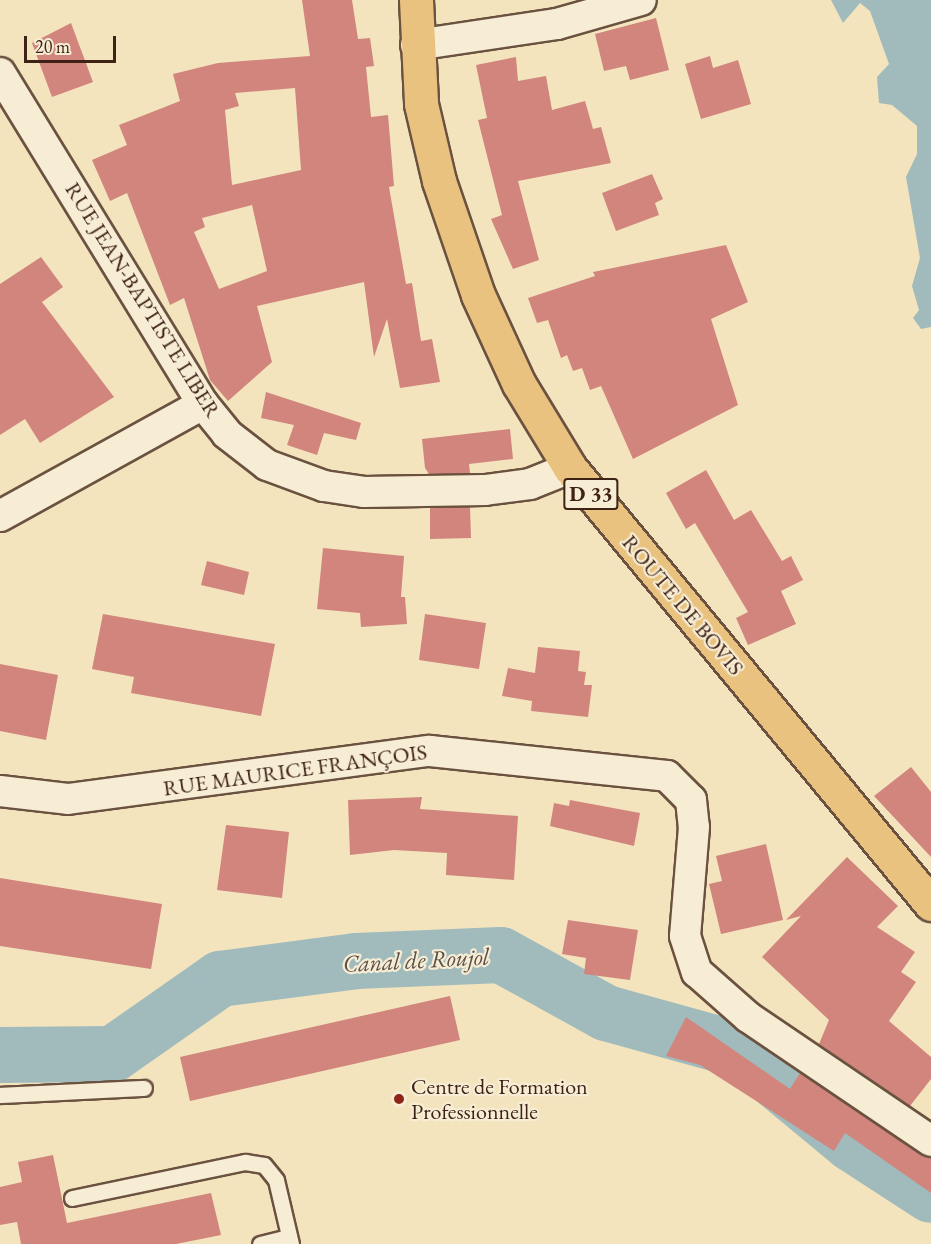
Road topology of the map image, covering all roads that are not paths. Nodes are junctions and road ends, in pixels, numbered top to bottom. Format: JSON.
{"nodes":[{"id":1,"x":416,"y":0,"type":"edge"},
{"id":2,"x":641,"y":0,"type":"edge"},
{"id":3,"x":416,"y":45,"type":"junction"},
{"id":4,"x":0,"y":73,"type":"edge"},
{"id":5,"x":203,"y":404,"type":"junction"},
{"id":6,"x":570,"y":468,"type":"junction"},
{"id":7,"x":0,"y":516,"type":"edge"},
{"id":8,"x":0,"y":791,"type":"edge"},
{"id":9,"x":931,"y":904,"type":"edge"},
{"id":10,"x":144,"y":1088,"type":"dead end"},
{"id":11,"x":0,"y":1095,"type":"edge"},
{"id":12,"x":931,"y":1141,"type":"edge"},
{"id":13,"x":72,"y":1198,"type":"dead end"},
{"id":14,"x":290,"y":1241,"type":"edge"},
{"id":15,"x":260,"y":1244,"type":"edge"}],
"edges":[{"from":1,"to":3,"type":"main road","name":"ROUTE DE BOVIS","number":"D 33"},
{"from":2,"to":3,"type":"street"},
{"from":3,"to":6,"type":"main road","name":"ROUTE DE BOVIS","number":"D 33"},
{"from":4,"to":5,"type":"street","name":"RUE JEAN-BAPTISTE LIBER"},
{"from":5,"to":6,"type":"street","name":"RUE JEAN-BAPTISTE LIBER"},
{"from":5,"to":7,"type":"street"},
{"from":6,"to":9,"type":"main road","name":"ROUTE DE BOVIS","number":"D 33"},
{"from":8,"to":12,"type":"street","name":"RUE MAURICE FRANÇOIS"},
{"from":10,"to":11,"type":"lane"},
{"from":13,"to":14,"type":"lane"},
{"from":14,"to":15,"type":"lane"}]}
